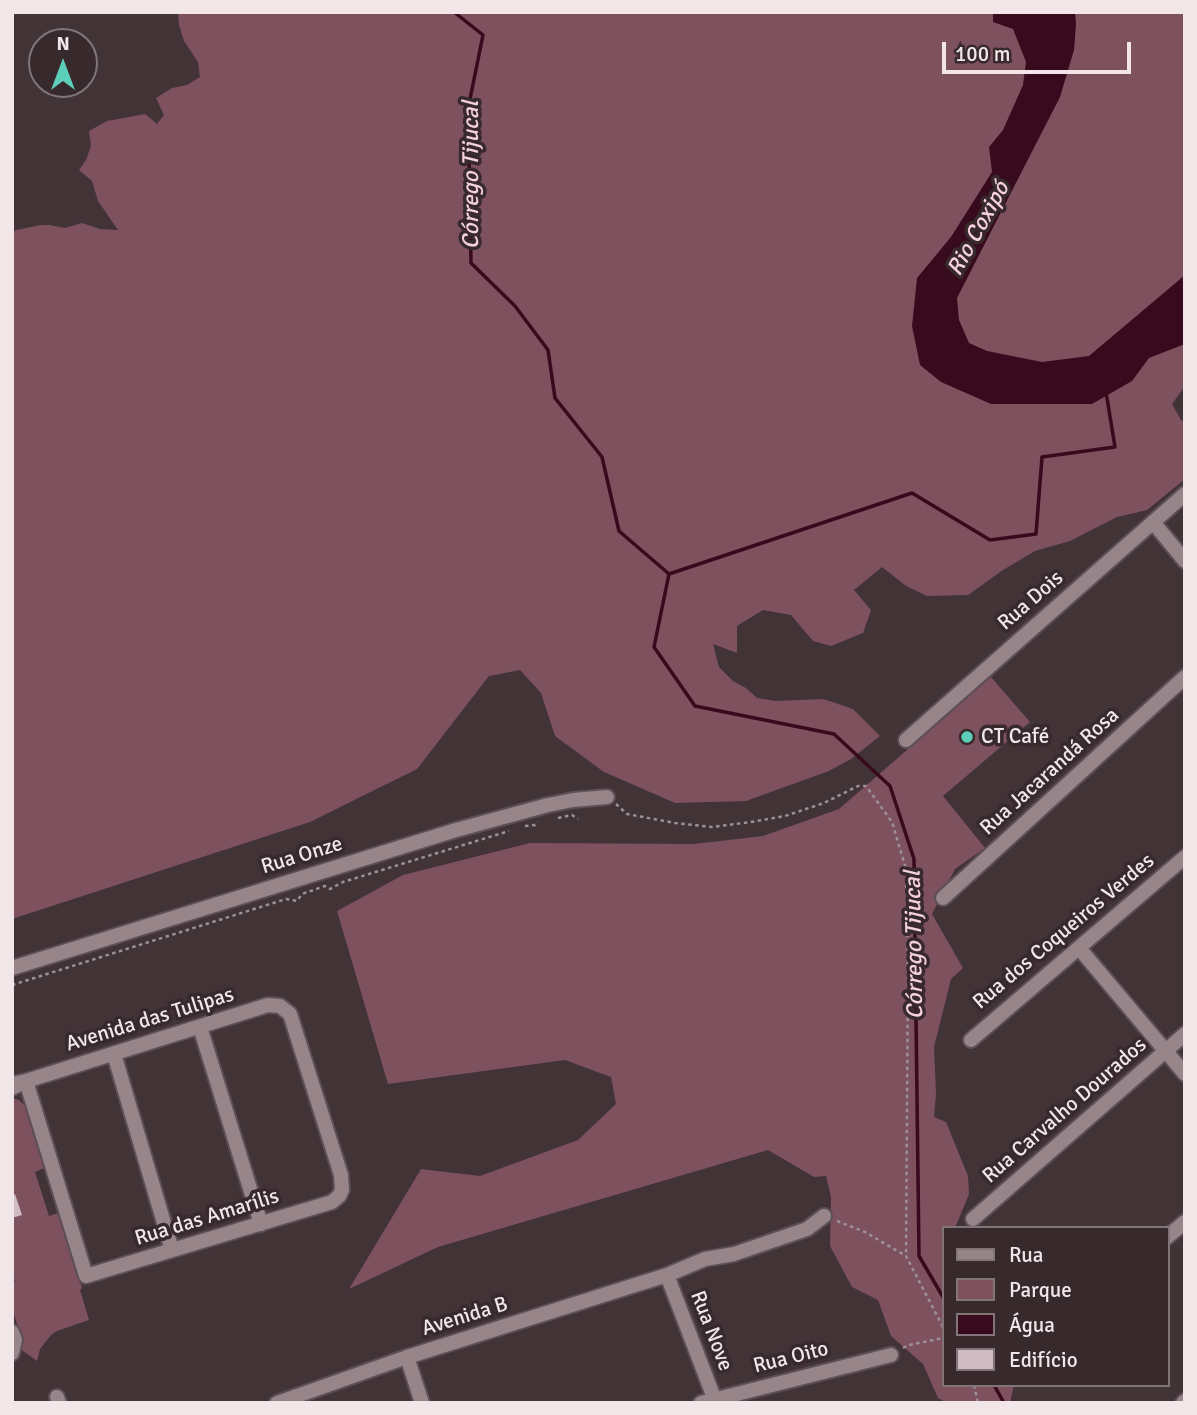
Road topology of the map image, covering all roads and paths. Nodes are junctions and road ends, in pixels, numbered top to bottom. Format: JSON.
{"nodes":[{"id":1,"x":1185,"y":495,"type":"edge"},
{"id":2,"x":1153,"y":522,"type":"junction"},
{"id":3,"x":1185,"y":561,"type":"edge"},
{"id":4,"x":1185,"y":677,"type":"edge"},
{"id":5,"x":905,"y":740,"type":"dead end"},
{"id":6,"x":607,"y":797,"type":"joint"},
{"id":7,"x":552,"y":819,"type":"dead end"},
{"id":8,"x":578,"y":819,"type":"dead end"},
{"id":9,"x":545,"y":820,"type":"dead end"},
{"id":10,"x":1185,"y":857,"type":"edge"},
{"id":11,"x":943,"y":898,"type":"dead end"},
{"id":12,"x":1079,"y":948,"type":"junction"},
{"id":13,"x":12,"y":968,"type":"edge"},
{"id":14,"x":12,"y":985,"type":"edge"},
{"id":15,"x":200,"y":1027,"type":"junction"},
{"id":16,"x":1185,"y":1034,"type":"edge"},
{"id":17,"x":971,"y":1040,"type":"dead end"},
{"id":18,"x":1165,"y":1051,"type":"junction"},
{"id":19,"x":114,"y":1054,"type":"junction"},
{"id":20,"x":1185,"y":1073,"type":"edge"},
{"id":21,"x":17,"y":1084,"type":"edge"},
{"id":22,"x":339,"y":1196,"type":"joint"},
{"id":23,"x":824,"y":1216,"type":"joint"},
{"id":24,"x":974,"y":1219,"type":"dead end"},
{"id":25,"x":1185,"y":1222,"type":"edge"},
{"id":26,"x":261,"y":1224,"type":"junction"},
{"id":27,"x":1169,"y":1235,"type":"edge"},
{"id":28,"x":172,"y":1250,"type":"junction"},
{"id":29,"x":906,"y":1256,"type":"junction"},
{"id":30,"x":667,"y":1275,"type":"junction"},
{"id":31,"x":942,"y":1325,"type":"edge"},
{"id":32,"x":942,"y":1338,"type":"edge"},
{"id":33,"x":891,"y":1355,"type":"joint"},
{"id":34,"x":407,"y":1357,"type":"junction"},
{"id":35,"x":711,"y":1401,"type":"edge"},
{"id":36,"x":277,"y":1403,"type":"edge"},
{"id":37,"x":422,"y":1403,"type":"edge"}],
"edges":[{"from":1,"to":2,"type":"street","name":"Rua Dois"},
{"from":2,"to":3,"type":"street"},
{"from":2,"to":5,"type":"street","name":"Rua Dois"},
{"from":4,"to":11,"type":"street","name":"Rua Jacarandá Rosa"},
{"from":6,"to":13,"type":"street","name":"Rua Onze"},
{"from":6,"to":29,"type":"path"},
{"from":7,"to":8,"type":"path"},
{"from":9,"to":14,"type":"path"},
{"from":10,"to":12,"type":"street","name":"Rua dos Coqueiros Verdes"},
{"from":12,"to":17,"type":"street","name":"Rua dos Coqueiros Verdes"},
{"from":12,"to":18,"type":"street"},
{"from":15,"to":19,"type":"street","name":"Avenida das Tulipas"},
{"from":15,"to":22,"type":"street","name":"Avenida das Tulipas"},
{"from":15,"to":26,"type":"street"},
{"from":16,"to":18,"type":"street","name":"Rua Carvalho Dourados"},
{"from":18,"to":20,"type":"street"},
{"from":18,"to":24,"type":"street","name":"Rua Carvalho Dourados"},
{"from":19,"to":21,"type":"street","name":"Avenida das Tulipas"},
{"from":19,"to":28,"type":"street"},
{"from":21,"to":28,"type":"street","name":"Rua das Amarílis"},
{"from":22,"to":26,"type":"street","name":"Rua das Amarílis"},
{"from":23,"to":29,"type":"path"},
{"from":23,"to":30,"type":"street","name":"Avenida B"},
{"from":25,"to":27,"type":"street"},
{"from":26,"to":28,"type":"street","name":"Rua das Amarílis"},
{"from":29,"to":31,"type":"path"},
{"from":30,"to":34,"type":"street","name":"Avenida B"},
{"from":30,"to":35,"type":"street","name":"Rua Nove"},
{"from":32,"to":33,"type":"path"},
{"from":33,"to":35,"type":"street","name":"Rua Oito"},
{"from":34,"to":36,"type":"street","name":"Avenida B"},
{"from":34,"to":37,"type":"street"}]}
